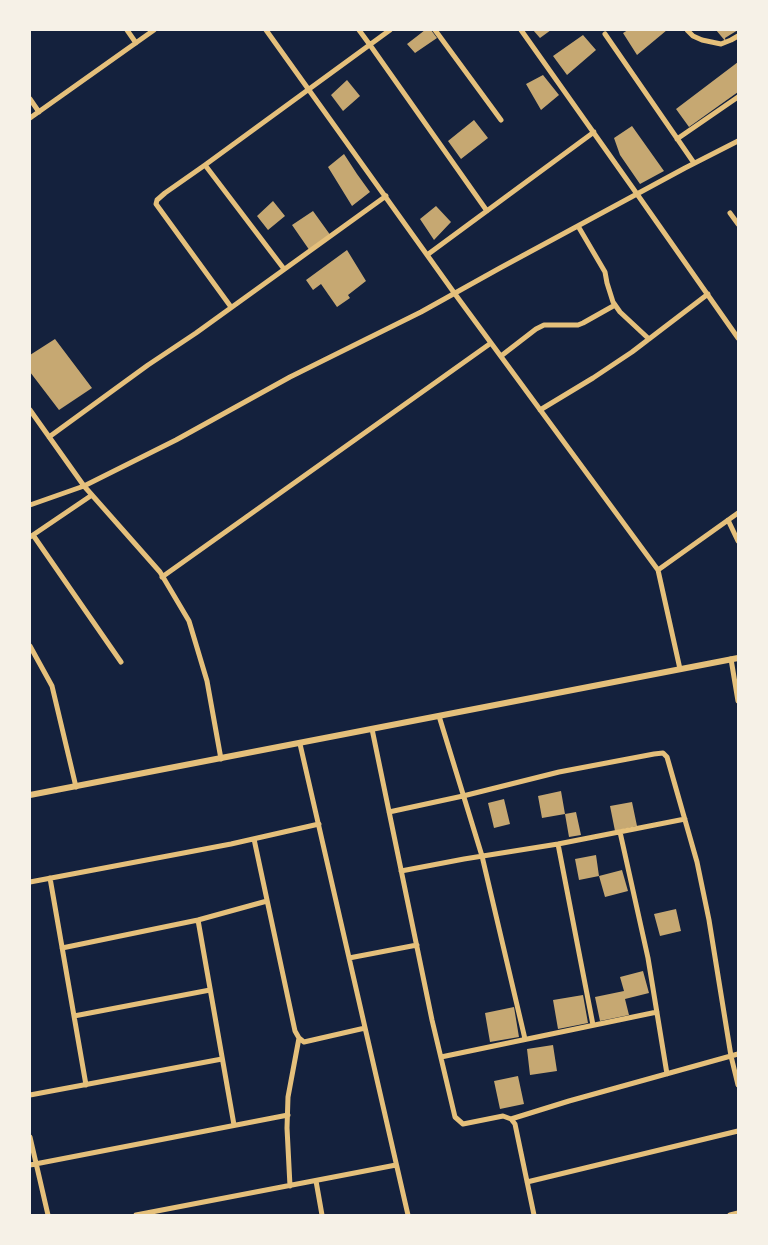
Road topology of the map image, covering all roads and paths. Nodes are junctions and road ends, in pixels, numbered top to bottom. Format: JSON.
{"nodes":[{"id":1,"x":127,"y":30,"type":"edge"},
{"id":2,"x":154,"y":30,"type":"edge"},
{"id":3,"x":266,"y":30,"type":"edge"},
{"id":4,"x":359,"y":30,"type":"edge"},
{"id":5,"x":390,"y":30,"type":"edge"},
{"id":6,"x":435,"y":30,"type":"edge"},
{"id":7,"x":521,"y":30,"type":"edge"},
{"id":8,"x":687,"y":30,"type":"edge"},
{"id":9,"x":605,"y":34,"type":"dead end"},
{"id":10,"x":738,"y":36,"type":"edge"},
{"id":11,"x":136,"y":43,"type":"junction"},
{"id":12,"x":370,"y":45,"type":"junction"},
{"id":13,"x":309,"y":90,"type":"junction"},
{"id":14,"x":738,"y":97,"type":"edge"},
{"id":15,"x":30,"y":99,"type":"edge"},
{"id":16,"x":39,"y":112,"type":"junction"},
{"id":17,"x":30,"y":118,"type":"edge"},
{"id":18,"x":501,"y":120,"type":"dead end"},
{"id":19,"x":594,"y":132,"type":"junction"},
{"id":20,"x":677,"y":139,"type":"junction"},
{"id":21,"x":738,"y":141,"type":"edge"},
{"id":22,"x":694,"y":163,"type":"junction"},
{"id":23,"x":205,"y":165,"type":"junction"},
{"id":24,"x":637,"y":194,"type":"junction"},
{"id":25,"x":386,"y":196,"type":"junction"},
{"id":26,"x":487,"y":211,"type":"junction"},
{"id":27,"x":730,"y":213,"type":"dead end"},
{"id":28,"x":738,"y":224,"type":"edge"},
{"id":29,"x":578,"y":226,"type":"junction"},
{"id":30,"x":427,"y":255,"type":"junction"},
{"id":31,"x":284,"y":269,"type":"junction"},
{"id":32,"x":455,"y":294,"type":"junction"},
{"id":33,"x":708,"y":294,"type":"junction"},
{"id":34,"x":615,"y":305,"type":"junction"},
{"id":35,"x":231,"y":307,"type":"junction"},
{"id":36,"x":738,"y":338,"type":"edge"},
{"id":37,"x":649,"y":339,"type":"junction"},
{"id":38,"x":491,"y":343,"type":"junction"},
{"id":39,"x":501,"y":356,"type":"junction"},
{"id":40,"x":30,"y":410,"type":"edge"},
{"id":41,"x":540,"y":410,"type":"junction"},
{"id":42,"x":49,"y":437,"type":"junction"},
{"id":43,"x":84,"y":486,"type":"junction"},
{"id":44,"x":92,"y":495,"type":"junction"},
{"id":45,"x":30,"y":505,"type":"edge"},
{"id":46,"x":738,"y":513,"type":"edge"},
{"id":47,"x":728,"y":520,"type":"junction"},
{"id":48,"x":31,"y":536,"type":"edge"},
{"id":49,"x":738,"y":541,"type":"edge"},
{"id":50,"x":658,"y":570,"type":"junction"},
{"id":51,"x":162,"y":577,"type":"junction"},
{"id":52,"x":30,"y":646,"type":"edge"},
{"id":53,"x":734,"y":658,"type":"edge"},
{"id":54,"x":121,"y":662,"type":"dead end"},
{"id":55,"x":680,"y":669,"type":"junction"},
{"id":56,"x":738,"y":701,"type":"edge"},
{"id":57,"x":439,"y":716,"type":"junction"},
{"id":58,"x":372,"y":729,"type":"junction"},
{"id":59,"x":300,"y":744,"type":"junction"},
{"id":60,"x":221,"y":759,"type":"junction"},
{"id":61,"x":76,"y":787,"type":"junction"},
{"id":62,"x":30,"y":796,"type":"edge"},
{"id":63,"x":464,"y":796,"type":"junction"},
{"id":64,"x":389,"y":812,"type":"junction"},
{"id":65,"x":685,"y":819,"type":"junction"},
{"id":66,"x":318,"y":824,"type":"junction"},
{"id":67,"x":620,"y":832,"type":"junction"},
{"id":68,"x":254,"y":839,"type":"junction"},
{"id":69,"x":558,"y":844,"type":"junction"},
{"id":70,"x":482,"y":856,"type":"junction"},
{"id":71,"x":401,"y":870,"type":"junction"},
{"id":72,"x":50,"y":878,"type":"junction"},
{"id":73,"x":30,"y":882,"type":"edge"},
{"id":74,"x":267,"y":901,"type":"junction"},
{"id":75,"x":198,"y":920,"type":"junction"},
{"id":76,"x":417,"y":945,"type":"junction"},
{"id":77,"x":62,"y":948,"type":"junction"},
{"id":78,"x":349,"y":958,"type":"junction"},
{"id":79,"x":210,"y":990,"type":"junction"},
{"id":80,"x":657,"y":1012,"type":"junction"},
{"id":81,"x":74,"y":1016,"type":"junction"},
{"id":82,"x":593,"y":1025,"type":"junction"},
{"id":83,"x":365,"y":1028,"type":"junction"},
{"id":84,"x":299,"y":1038,"type":"junction"},
{"id":85,"x":525,"y":1039,"type":"junction"},
{"id":86,"x":738,"y":1054,"type":"edge"},
{"id":87,"x":731,"y":1056,"type":"junction"},
{"id":88,"x":441,"y":1057,"type":"junction"},
{"id":89,"x":222,"y":1059,"type":"junction"},
{"id":90,"x":667,"y":1074,"type":"junction"},
{"id":91,"x":86,"y":1085,"type":"junction"},
{"id":92,"x":738,"y":1085,"type":"edge"},
{"id":93,"x":30,"y":1096,"type":"edge"},
{"id":94,"x":288,"y":1115,"type":"junction"},
{"id":95,"x":511,"y":1119,"type":"junction"},
{"id":96,"x":234,"y":1125,"type":"junction"},
{"id":97,"x":738,"y":1131,"type":"edge"},
{"id":98,"x":30,"y":1137,"type":"edge"},
{"id":99,"x":33,"y":1164,"type":"edge"},
{"id":100,"x":396,"y":1165,"type":"junction"},
{"id":101,"x":316,"y":1181,"type":"junction"},
{"id":102,"x":527,"y":1182,"type":"junction"},
{"id":103,"x":290,"y":1186,"type":"junction"},
{"id":104,"x":738,"y":1213,"type":"edge"},
{"id":105,"x":48,"y":1215,"type":"edge"},
{"id":106,"x":136,"y":1215,"type":"edge"},
{"id":107,"x":322,"y":1215,"type":"edge"},
{"id":108,"x":408,"y":1215,"type":"edge"},
{"id":109,"x":534,"y":1215,"type":"edge"},
{"id":110,"x":730,"y":1215,"type":"edge"}],
"edges":[{"from":1,"to":11,"type":"street"},
{"from":2,"to":11,"type":"street"},
{"from":3,"to":13,"type":"street"},
{"from":4,"to":12,"type":"street"},
{"from":5,"to":12,"type":"street"},
{"from":6,"to":18,"type":"street"},
{"from":7,"to":19,"type":"street"},
{"from":8,"to":10,"type":"street"},
{"from":9,"to":20,"type":"street"},
{"from":11,"to":16,"type":"street"},
{"from":12,"to":13,"type":"street"},
{"from":12,"to":26,"type":"street"},
{"from":13,"to":23,"type":"street"},
{"from":13,"to":25,"type":"street"},
{"from":14,"to":20,"type":"street"},
{"from":15,"to":16,"type":"street"},
{"from":16,"to":17,"type":"street"},
{"from":19,"to":24,"type":"street"},
{"from":19,"to":26,"type":"street"},
{"from":20,"to":22,"type":"street"},
{"from":21,"to":22,"type":"street"},
{"from":22,"to":24,"type":"street"},
{"from":23,"to":31,"type":"street"},
{"from":23,"to":35,"type":"street"},
{"from":24,"to":29,"type":"street"},
{"from":24,"to":33,"type":"street"},
{"from":25,"to":30,"type":"street"},
{"from":25,"to":31,"type":"street"},
{"from":26,"to":30,"type":"street"},
{"from":27,"to":28,"type":"street"},
{"from":29,"to":32,"type":"street"},
{"from":29,"to":34,"type":"street"},
{"from":30,"to":32,"type":"street"},
{"from":31,"to":35,"type":"street"},
{"from":32,"to":38,"type":"street"},
{"from":32,"to":43,"type":"street"},
{"from":33,"to":36,"type":"street"},
{"from":33,"to":37,"type":"street"},
{"from":34,"to":37,"type":"street"},
{"from":34,"to":39,"type":"street"},
{"from":35,"to":42,"type":"street"},
{"from":37,"to":41,"type":"street"},
{"from":38,"to":39,"type":"street"},
{"from":38,"to":51,"type":"street"},
{"from":39,"to":41,"type":"street"},
{"from":40,"to":42,"type":"street"},
{"from":41,"to":50,"type":"street"},
{"from":42,"to":43,"type":"street"},
{"from":43,"to":44,"type":"street"},
{"from":43,"to":45,"type":"street"},
{"from":44,"to":48,"type":"street"},
{"from":44,"to":51,"type":"street"},
{"from":46,"to":47,"type":"street"},
{"from":47,"to":49,"type":"street"},
{"from":47,"to":50,"type":"street"},
{"from":48,"to":54,"type":"street"},
{"from":50,"to":55,"type":"street"},
{"from":51,"to":60,"type":"street"},
{"from":52,"to":61,"type":"street"},
{"from":53,"to":55,"type":"street"},
{"from":53,"to":56,"type":"street"},
{"from":55,"to":57,"type":"street"},
{"from":57,"to":58,"type":"street"},
{"from":57,"to":63,"type":"street"},
{"from":58,"to":59,"type":"street"},
{"from":58,"to":64,"type":"street"},
{"from":59,"to":60,"type":"street"},
{"from":59,"to":66,"type":"street"},
{"from":60,"to":61,"type":"street"},
{"from":61,"to":62,"type":"street"},
{"from":63,"to":64,"type":"street"},
{"from":63,"to":65,"type":"street"},
{"from":63,"to":70,"type":"street"},
{"from":64,"to":71,"type":"street"},
{"from":65,"to":67,"type":"street"},
{"from":65,"to":87,"type":"street"},
{"from":66,"to":68,"type":"street"},
{"from":66,"to":78,"type":"street"},
{"from":67,"to":69,"type":"street"},
{"from":67,"to":80,"type":"street"},
{"from":68,"to":72,"type":"street"},
{"from":68,"to":74,"type":"street"},
{"from":69,"to":70,"type":"street"},
{"from":69,"to":82,"type":"street"},
{"from":70,"to":71,"type":"street"},
{"from":70,"to":85,"type":"street"},
{"from":71,"to":76,"type":"street"},
{"from":72,"to":73,"type":"street"},
{"from":72,"to":77,"type":"street"},
{"from":74,"to":75,"type":"street"},
{"from":74,"to":84,"type":"street"},
{"from":75,"to":77,"type":"street"},
{"from":75,"to":79,"type":"street"},
{"from":76,"to":78,"type":"street"},
{"from":76,"to":88,"type":"street"},
{"from":77,"to":81,"type":"street"},
{"from":78,"to":83,"type":"street"},
{"from":79,"to":81,"type":"street"},
{"from":79,"to":89,"type":"street"},
{"from":80,"to":82,"type":"street"},
{"from":80,"to":90,"type":"street"},
{"from":81,"to":91,"type":"street"},
{"from":82,"to":85,"type":"street"},
{"from":83,"to":84,"type":"street"},
{"from":83,"to":100,"type":"street"},
{"from":84,"to":94,"type":"street"},
{"from":85,"to":88,"type":"street"},
{"from":86,"to":87,"type":"street"},
{"from":87,"to":90,"type":"street"},
{"from":87,"to":92,"type":"street"},
{"from":88,"to":95,"type":"street"},
{"from":89,"to":91,"type":"street"},
{"from":89,"to":96,"type":"street"},
{"from":90,"to":95,"type":"street"},
{"from":91,"to":93,"type":"street"},
{"from":94,"to":96,"type":"street"},
{"from":94,"to":103,"type":"street"},
{"from":95,"to":102,"type":"street"},
{"from":96,"to":99,"type":"street"},
{"from":97,"to":102,"type":"street"},
{"from":98,"to":99,"type":"street"},
{"from":99,"to":105,"type":"street"},
{"from":100,"to":101,"type":"street"},
{"from":100,"to":108,"type":"street"},
{"from":101,"to":103,"type":"street"},
{"from":101,"to":107,"type":"street"},
{"from":102,"to":109,"type":"street"},
{"from":103,"to":106,"type":"street"},
{"from":104,"to":110,"type":"street"}]}
